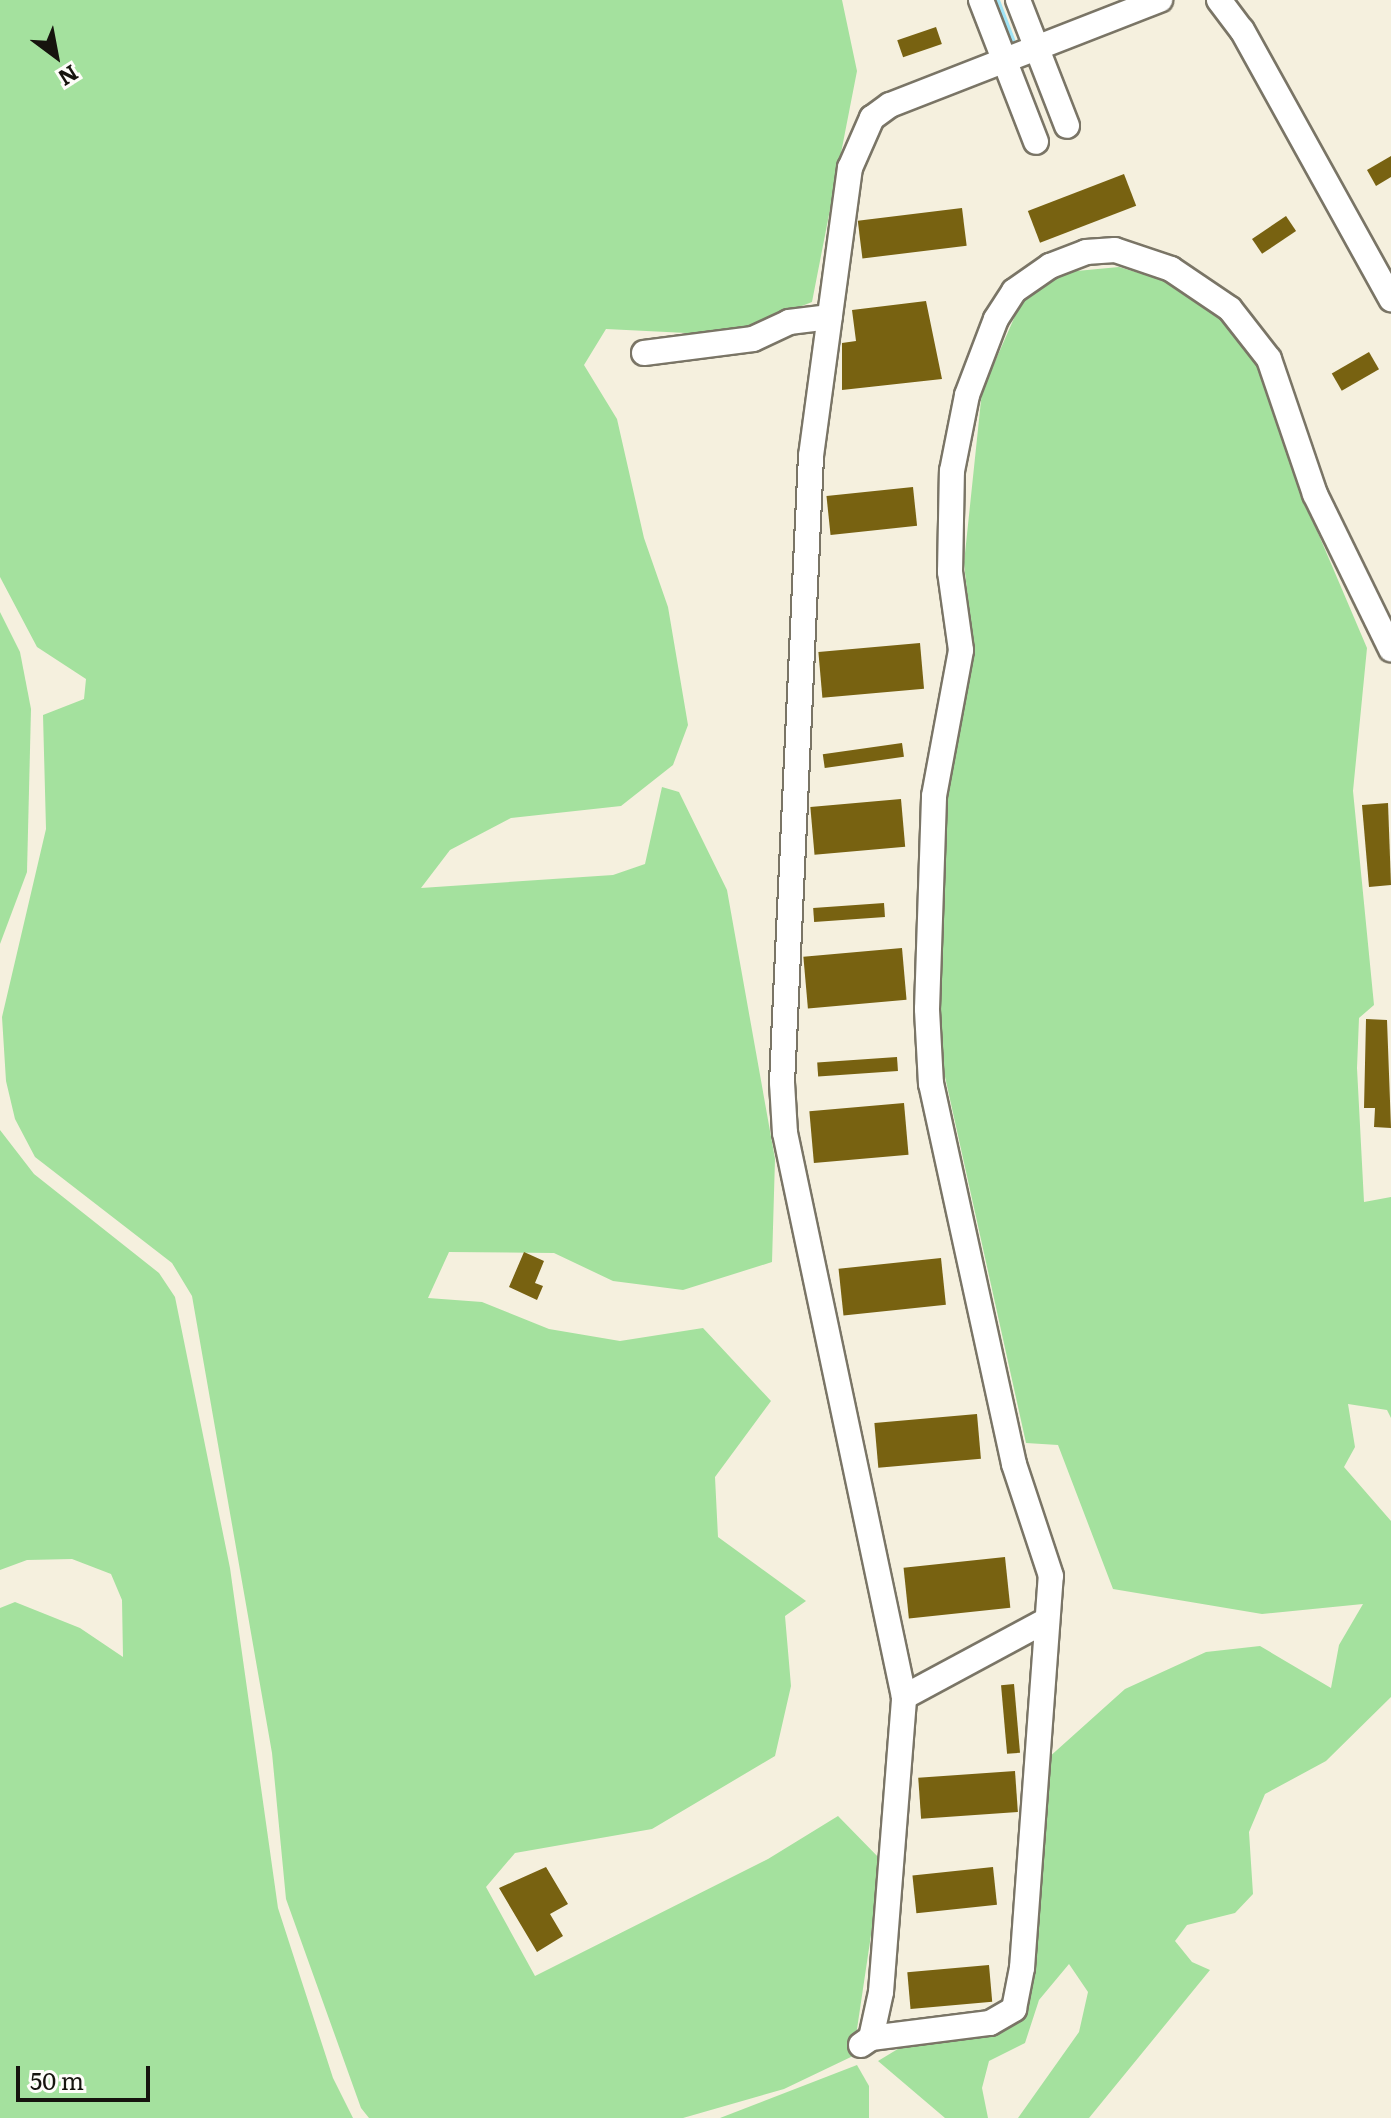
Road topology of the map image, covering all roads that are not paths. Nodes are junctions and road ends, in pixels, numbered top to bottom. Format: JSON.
{"nodes":[{"id":1,"x":981,"y":0,"type":"edge"},
{"id":2,"x":1018,"y":0,"type":"edge"},
{"id":3,"x":1160,"y":0,"type":"edge"},
{"id":4,"x":1219,"y":0,"type":"edge"},
{"id":5,"x":1037,"y":49,"type":"junction"},
{"id":6,"x":1005,"y":61,"type":"junction"},
{"id":7,"x":1067,"y":126,"type":"dead end"},
{"id":8,"x":1036,"y":142,"type":"dead end"},
{"id":9,"x":1391,"y":299,"type":"edge"},
{"id":10,"x":830,"y":317,"type":"junction"},
{"id":11,"x":644,"y":353,"type":"dead end"},
{"id":12,"x":1391,"y":649,"type":"edge"},
{"id":13,"x":1047,"y":1620,"type":"junction"},
{"id":14,"x":904,"y":1697,"type":"junction"}],
"edges":[{"from":1,"to":6,"type":"street"},
{"from":2,"to":5,"type":"street"},
{"from":3,"to":5,"type":"street"},
{"from":4,"to":9,"type":"street"},
{"from":5,"to":6,"type":"street"},
{"from":5,"to":7,"type":"street"},
{"from":6,"to":8,"type":"street"},
{"from":6,"to":10,"type":"street"},
{"from":10,"to":11,"type":"street"},
{"from":10,"to":14,"type":"street"},
{"from":12,"to":13,"type":"street"},
{"from":13,"to":14,"type":"street"},
{"from":13,"to":14,"type":"street"}]}
